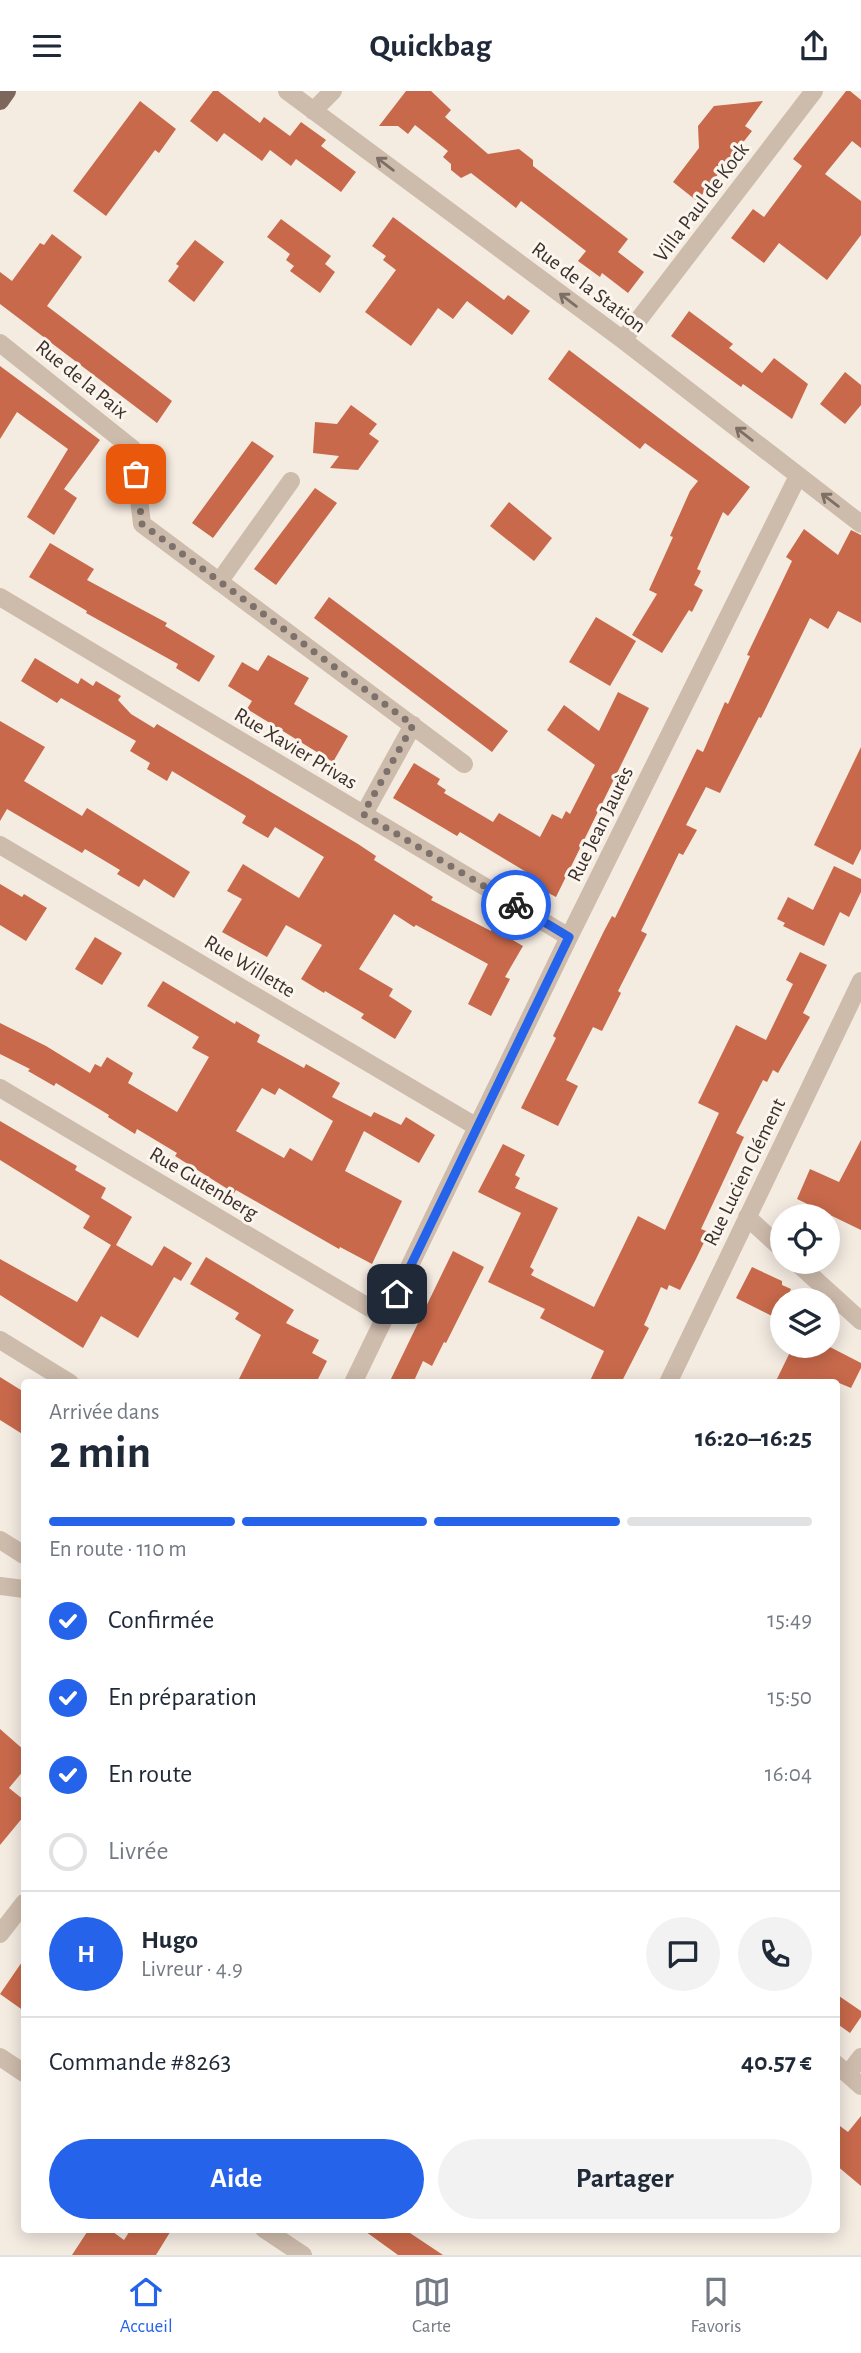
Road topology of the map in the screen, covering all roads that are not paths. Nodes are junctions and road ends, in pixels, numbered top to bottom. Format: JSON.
{"nodes":[{"id":1,"x":7,"y":91,"type":"edge"},
{"id":2,"x":287,"y":91,"type":"edge"},
{"id":3,"x":332,"y":91,"type":"edge"},
{"id":4,"x":814,"y":91,"type":"edge"},
{"id":5,"x":0,"y":101,"type":"edge"},
{"id":6,"x":313,"y":111,"type":"junction"},
{"id":7,"x":623,"y":340,"type":"junction"},
{"id":8,"x":0,"y":343,"type":"edge"},
{"id":9,"x":798,"y":476,"type":"junction"},
{"id":10,"x":291,"y":481,"type":"dead end"},
{"id":11,"x":861,"y":524,"type":"edge"},
{"id":12,"x":219,"y":582,"type":"junction"},
{"id":13,"x":0,"y":597,"type":"edge"},
{"id":14,"x":413,"y":725,"type":"junction"},
{"id":15,"x":464,"y":764,"type":"dead end"},
{"id":16,"x":363,"y":814,"type":"junction"},
{"id":17,"x":0,"y":845,"type":"edge"},
{"id":18,"x":569,"y":937,"type":"junction"},
{"id":19,"x":861,"y":981,"type":"edge"},
{"id":20,"x":0,"y":1088,"type":"edge"},
{"id":21,"x":477,"y":1127,"type":"junction"},
{"id":22,"x":747,"y":1217,"type":"junction"},
{"id":23,"x":770,"y":1238,"type":"edge"},
{"id":24,"x":809,"y":1274,"type":"edge"},
{"id":25,"x":385,"y":1317,"type":"junction"},
{"id":26,"x":861,"y":1321,"type":"edge"},
{"id":27,"x":0,"y":1340,"type":"edge"},
{"id":28,"x":63,"y":1379,"type":"edge"},
{"id":29,"x":355,"y":1379,"type":"edge"},
{"id":30,"x":670,"y":1379,"type":"edge"},
{"id":31,"x":0,"y":1540,"type":"edge"},
{"id":32,"x":21,"y":1553,"type":"edge"},
{"id":33,"x":0,"y":1575,"type":"edge"},
{"id":34,"x":0,"y":1586,"type":"edge"},
{"id":35,"x":21,"y":1588,"type":"edge"},
{"id":36,"x":21,"y":1589,"type":"edge"},
{"id":37,"x":21,"y":1907,"type":"edge"},
{"id":38,"x":0,"y":1934,"type":"edge"},
{"id":39,"x":0,"y":2057,"type":"edge"},
{"id":40,"x":861,"y":2057,"type":"edge"},
{"id":41,"x":21,"y":2071,"type":"edge"},
{"id":42,"x":849,"y":2075,"type":"edge"},
{"id":43,"x":270,"y":2233,"type":"edge"},
{"id":44,"x":303,"y":2255,"type":"edge"}],
"edges":[{"from":1,"to":5,"type":"main road"},
{"from":2,"to":6,"type":"street","name":"Rue de la Station"},
{"from":3,"to":6,"type":"street"},
{"from":4,"to":7,"type":"street","name":"Villa Paul de Kock"},
{"from":7,"to":6,"type":"street","name":"Rue de la Station","one_way":true},
{"from":9,"to":7,"type":"street","name":"Rue de la Station","one_way":true},
{"from":8,"to":12,"type":"street","name":"Rue de la Paix"},
{"from":11,"to":9,"type":"street","name":"Rue de la Station","one_way":true},
{"from":9,"to":18,"type":"street","name":"Rue Jean Jaurès"},
{"from":10,"to":12,"type":"street"},
{"from":12,"to":14,"type":"street","name":"Rue de la Paix"},
{"from":13,"to":16,"type":"street","name":"Rue Xavier Privas"},
{"from":14,"to":15,"type":"street","name":"Rue de la Paix"},
{"from":14,"to":16,"type":"street"},
{"from":16,"to":18,"type":"street","name":"Rue Xavier Privas"},
{"from":17,"to":21,"type":"street","name":"Rue Willette"},
{"from":18,"to":21,"type":"street","name":"Rue Jean Jaurès"},
{"from":19,"to":22,"type":"street","name":"Rue Lucien Clément"},
{"from":20,"to":25,"type":"street","name":"Rue Gutenberg"},
{"from":21,"to":25,"type":"street","name":"Rue Jean Jaurès"},
{"from":22,"to":23,"type":"street"},
{"from":22,"to":30,"type":"street","name":"Rue Lucien Clément"},
{"from":24,"to":26,"type":"street"},
{"from":25,"to":29,"type":"street","name":"Rue Jean Jaurès"},
{"from":27,"to":28,"type":"street"},
{"from":31,"to":32,"type":"street"},
{"from":33,"to":35,"type":"street"},
{"from":34,"to":36,"type":"street"},
{"from":37,"to":38,"type":"street"},
{"from":39,"to":41,"type":"street"},
{"from":40,"to":42,"type":"street"},
{"from":43,"to":44,"type":"street"}]}
